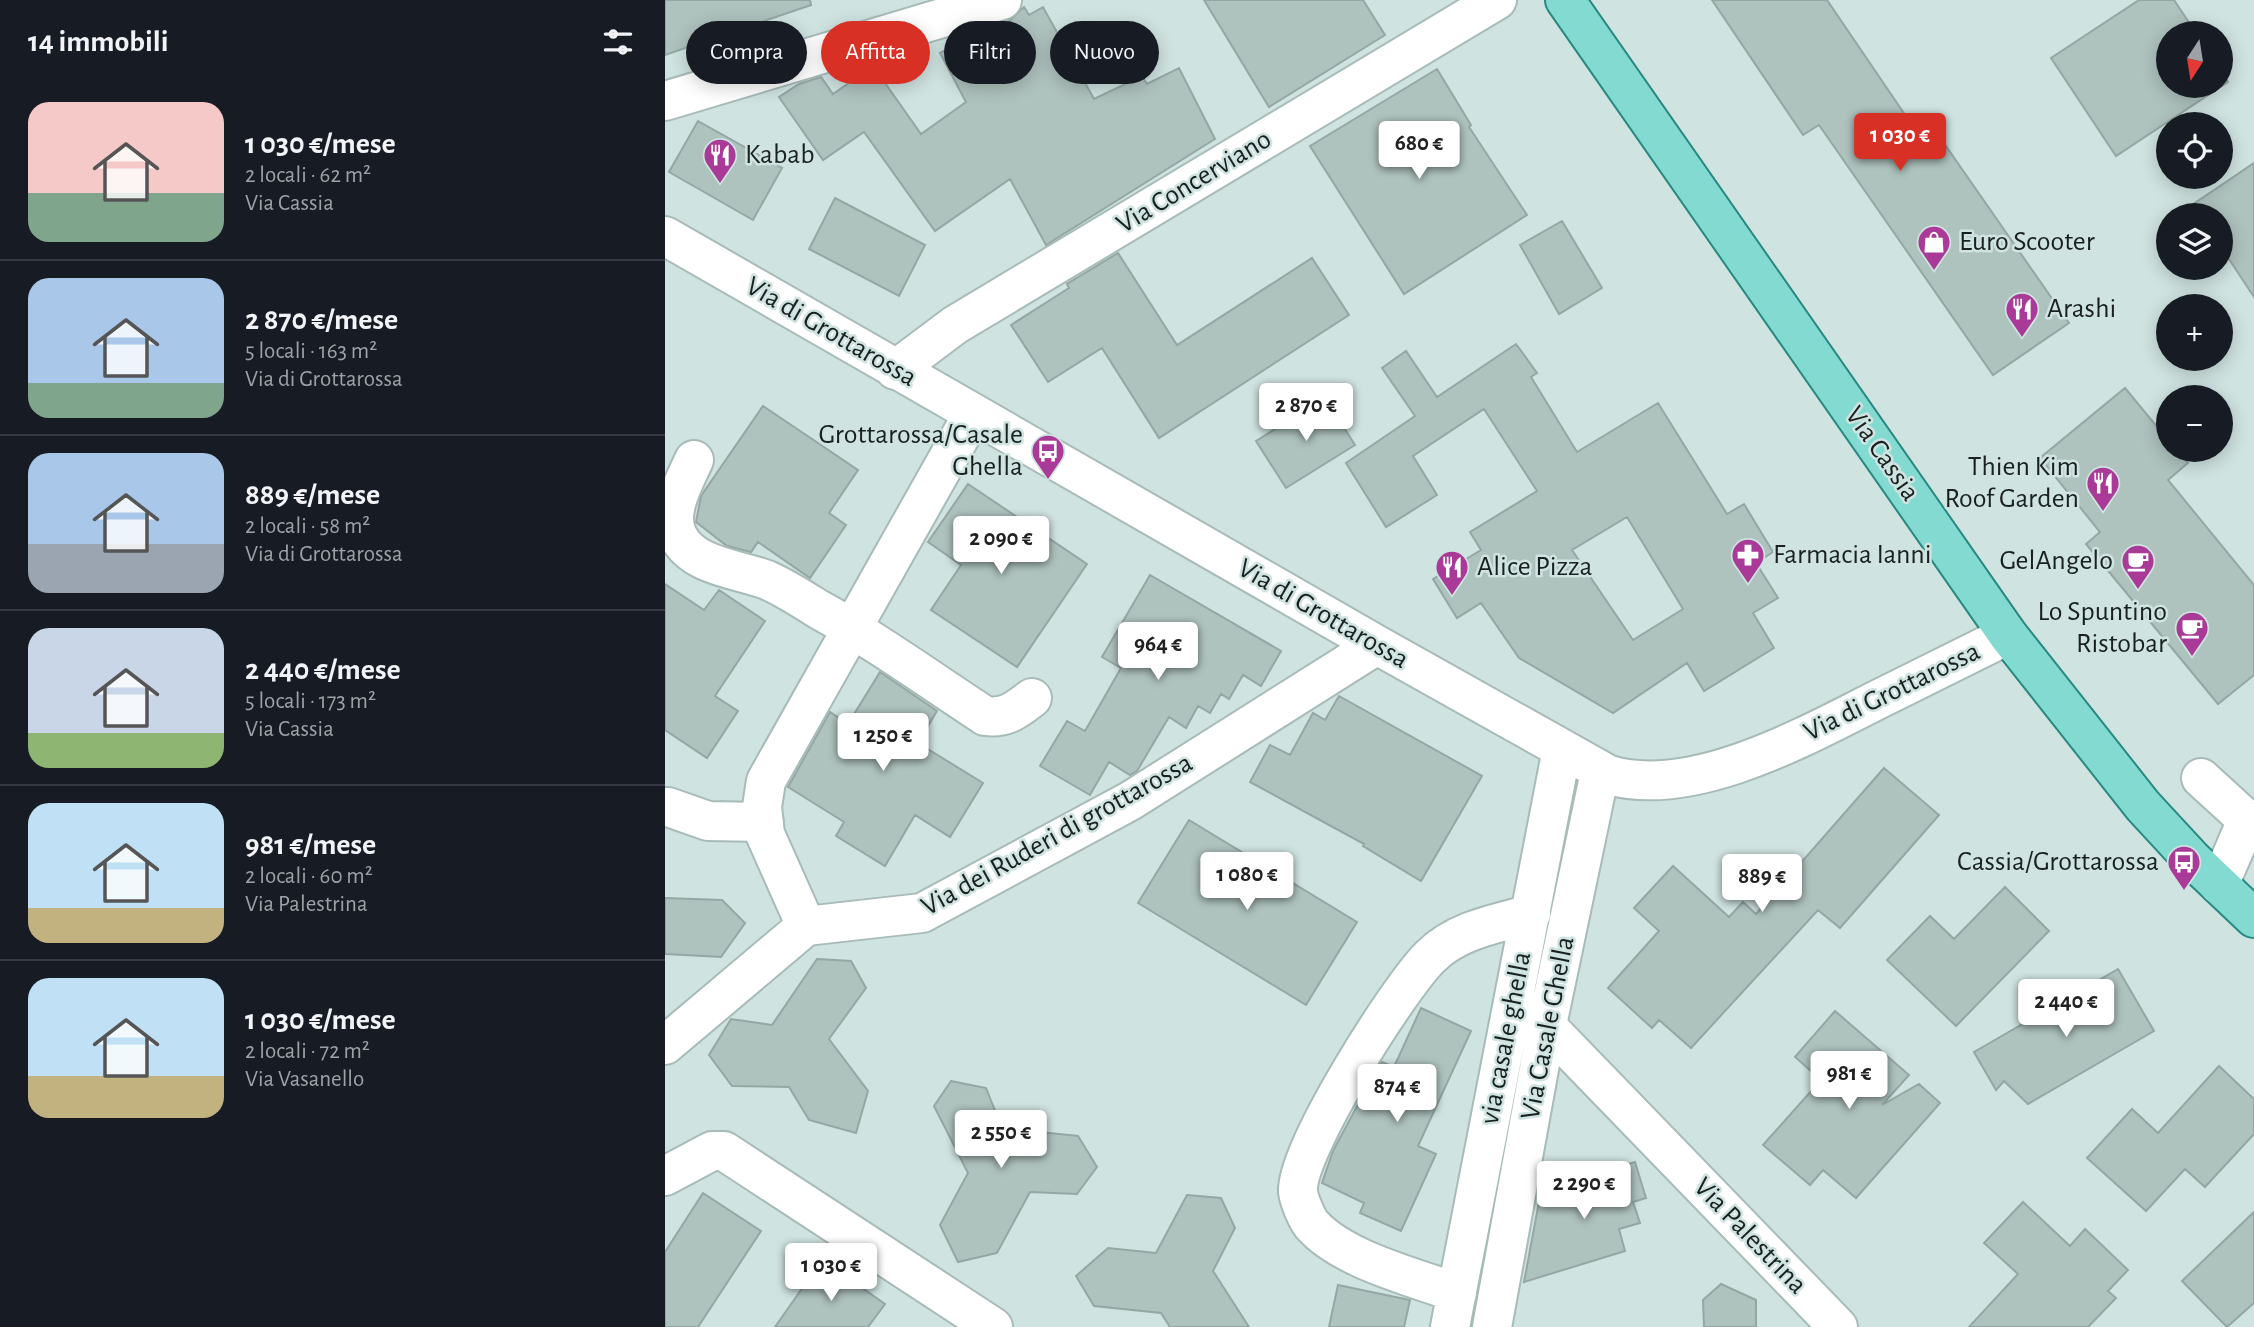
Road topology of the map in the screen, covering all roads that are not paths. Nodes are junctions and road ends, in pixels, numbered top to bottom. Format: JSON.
{"nodes":[{"id":1,"x":1002,"y":0,"type":"edge"},
{"id":2,"x":1497,"y":0,"type":"edge"},
{"id":3,"x":1565,"y":0,"type":"edge"},
{"id":4,"x":665,"y":101,"type":"edge"},
{"id":5,"x":665,"y":236,"type":"edge"},
{"id":6,"x":895,"y":370,"type":"junction"},
{"id":7,"x":973,"y":414,"type":"junction"},
{"id":8,"x":694,"y":460,"type":"dead end"},
{"id":9,"x":852,"y":628,"type":"junction"},
{"id":10,"x":2008,"y":635,"type":"junction"},
{"id":11,"x":1377,"y":645,"type":"junction"},
{"id":12,"x":1033,"y":698,"type":"dead end"},
{"id":13,"x":1562,"y":749,"type":"junction"},
{"id":14,"x":1600,"y":772,"type":"junction"},
{"id":15,"x":2200,"y":778,"type":"dead end"},
{"id":16,"x":668,"y":807,"type":"dead end"},
{"id":17,"x":764,"y":822,"type":"junction"},
{"id":18,"x":2219,"y":885,"type":"junction"},
{"id":19,"x":1531,"y":914,"type":"junction"},
{"id":20,"x":2254,"y":918,"type":"edge"},
{"id":21,"x":806,"y":926,"type":"junction"},
{"id":22,"x":1515,"y":995,"type":"junction"},
{"id":23,"x":1547,"y":1024,"type":"junction"},
{"id":24,"x":665,"y":1045,"type":"edge"},
{"id":25,"x":665,"y":1176,"type":"edge"},
{"id":26,"x":1453,"y":1310,"type":"edge"},
{"id":27,"x":993,"y":1327,"type":"edge"},
{"id":28,"x":1492,"y":1327,"type":"edge"},
{"id":29,"x":1838,"y":1327,"type":"edge"}],
"edges":[{"from":1,"to":4,"type":"street"},
{"from":2,"to":6,"type":"street","name":"Via Concerviano"},
{"from":3,"to":10,"type":"main road","name":"Via Cassia"},
{"from":5,"to":6,"type":"street","name":"Via di Grottarossa"},
{"from":6,"to":7,"type":"street","name":"Via di Grottarossa"},
{"from":7,"to":9,"type":"street"},
{"from":7,"to":11,"type":"street","name":"Via di Grottarossa"},
{"from":8,"to":9,"type":"street"},
{"from":9,"to":12,"type":"street"},
{"from":9,"to":17,"type":"street"},
{"from":10,"to":14,"type":"street","name":"Via di Grottarossa"},
{"from":10,"to":18,"type":"main road","name":"Via Cassia"},
{"from":11,"to":13,"type":"street","name":"Via di Grottarossa"},
{"from":11,"to":21,"type":"street","name":"Via dei Ruderi di grottarossa"},
{"from":13,"to":14,"type":"street","name":"Via di Grottarossa"},
{"from":13,"to":19,"type":"street","name":"via casale ghella"},
{"from":14,"to":23,"type":"street","name":"Via Casale Ghella"},
{"from":15,"to":18,"type":"street"},
{"from":16,"to":17,"type":"street"},
{"from":17,"to":21,"type":"street"},
{"from":18,"to":20,"type":"main road","name":"Via Cassia"},
{"from":19,"to":22,"type":"street","name":"via casale ghella"},
{"from":19,"to":26,"type":"street"},
{"from":21,"to":24,"type":"street"},
{"from":22,"to":23,"type":"street","name":"Via Palestrina"},
{"from":22,"to":26,"type":"street","name":"via casale ghella"},
{"from":23,"to":28,"type":"street","name":"Via Casale Ghella"},
{"from":23,"to":29,"type":"street","name":"Via Palestrina"},
{"from":25,"to":27,"type":"street"}]}
